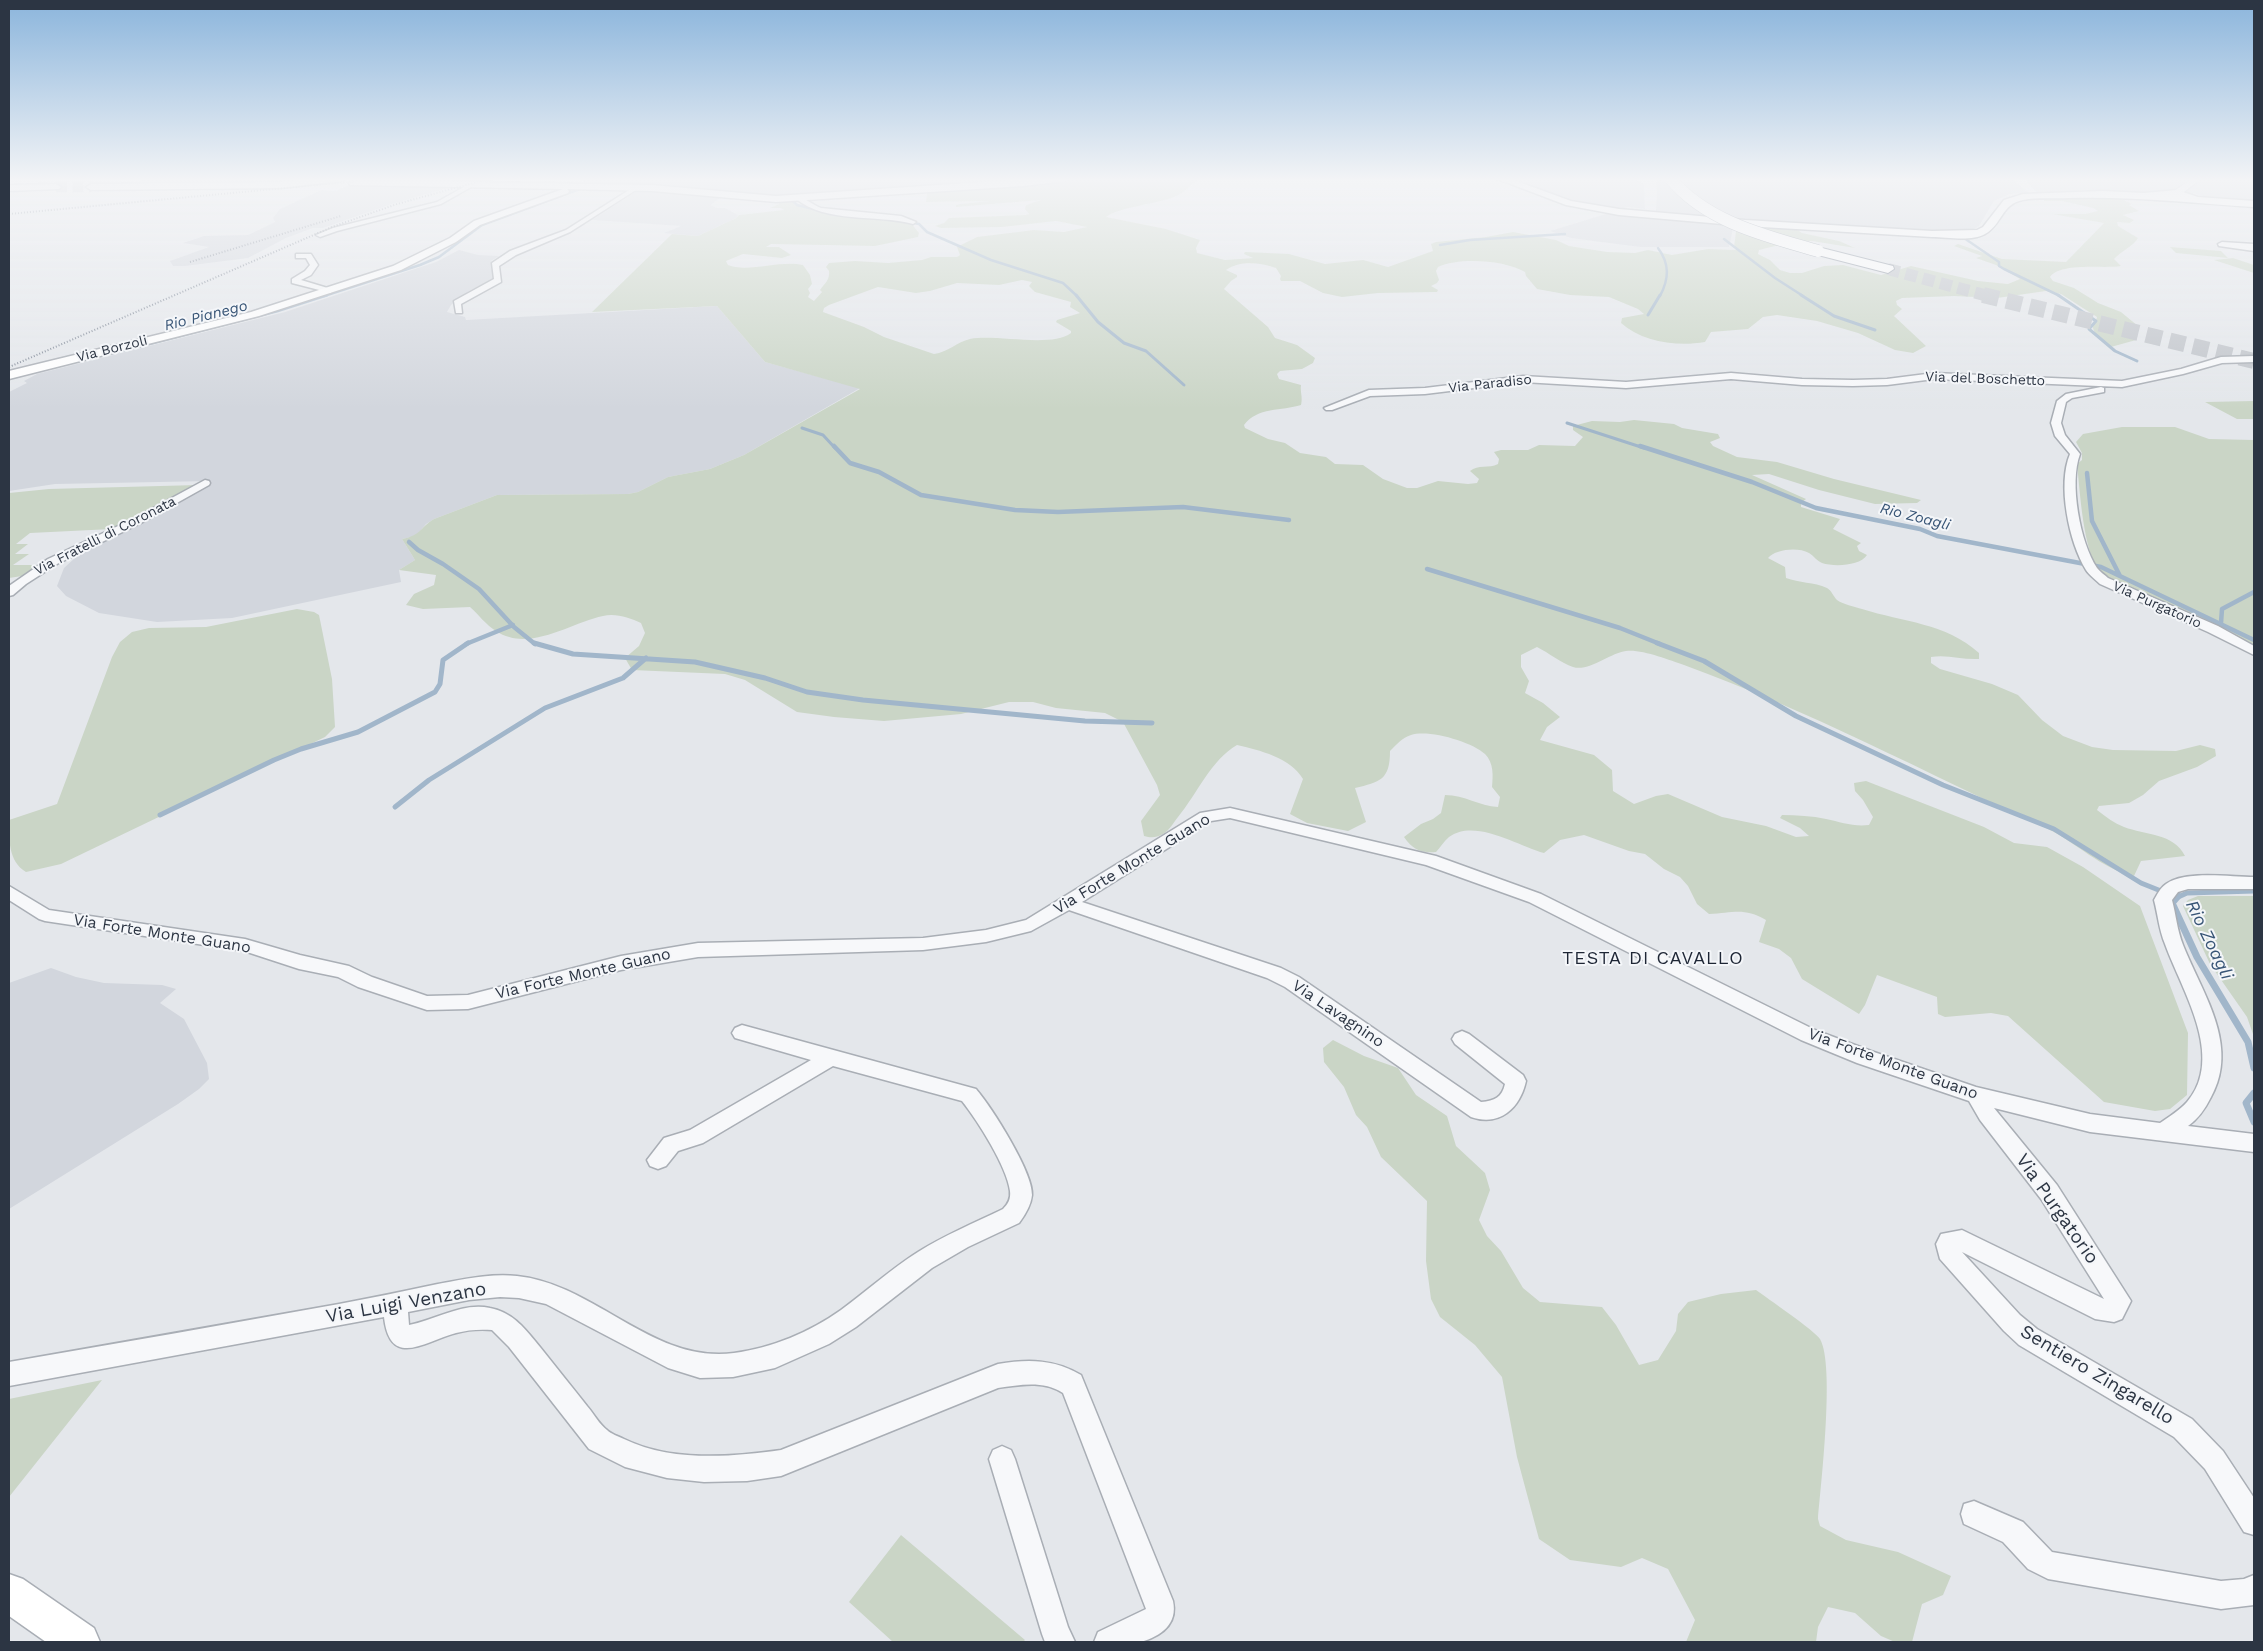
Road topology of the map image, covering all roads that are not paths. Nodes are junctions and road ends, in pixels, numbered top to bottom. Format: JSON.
{"nodes":[{"id":1,"x":423,"y":255,"type":"edge"},
{"id":2,"x":509,"y":255,"type":"edge"},
{"id":3,"x":1842,"y":255,"type":"edge"},
{"id":4,"x":299,"y":256,"type":"dead end"},
{"id":5,"x":1892,"y":268,"type":"tunnel mouth"},
{"id":6,"x":328,"y":290,"type":"junction"},
{"id":7,"x":458,"y":311,"type":"dead end"},
{"id":8,"x":2254,"y":358,"type":"edge"},
{"id":9,"x":9,"y":375,"type":"edge"},
{"id":10,"x":1683,"y":380,"type":"joint"},
{"id":11,"x":2122,"y":384,"type":"junction"},
{"id":12,"x":1329,"y":408,"type":"dead end"},
{"id":13,"x":204,"y":483,"type":"dead end"},
{"id":14,"x":9,"y":592,"type":"edge"},
{"id":15,"x":2254,"y":652,"type":"edge"},
{"id":16,"x":2254,"y":883,"type":"edge"},
{"id":17,"x":9,"y":892,"type":"edge"},
{"id":18,"x":1067,"y":903,"type":"junction"},
{"id":19,"x":742,"y":1033,"type":"dead end"},
{"id":20,"x":1462,"y":1040,"type":"dead end"},
{"id":21,"x":832,"y":1057,"type":"junction"},
{"id":22,"x":1976,"y":1096,"type":"junction"},
{"id":23,"x":2163,"y":1132,"type":"junction"},
{"id":24,"x":2246,"y":1142,"type":"edge"},
{"id":25,"x":658,"y":1160,"type":"dead end"},
{"id":26,"x":395,"y":1304,"type":"junction"},
{"id":27,"x":2096,"y":1308,"type":"joint"},
{"id":28,"x":36,"y":1371,"type":"junction"},
{"id":29,"x":9,"y":1374,"type":"edge"},
{"id":30,"x":9,"y":1387,"type":"edge"},
{"id":31,"x":1002,"y":1459,"type":"dead end"},
{"id":32,"x":1974,"y":1514,"type":"dead end"},
{"id":33,"x":2254,"y":1522,"type":"edge"},
{"id":34,"x":2254,"y":1589,"type":"edge"},
{"id":35,"x":9,"y":1593,"type":"edge"},
{"id":36,"x":77,"y":1642,"type":"edge"},
{"id":37,"x":1061,"y":1642,"type":"edge"},
{"id":38,"x":1108,"y":1642,"type":"edge"}],
"edges":[{"from":1,"to":6,"type":"main road","name":"Via Borzoli"},
{"from":2,"to":7,"type":"street"},
{"from":3,"to":5,"type":"highway"},
{"from":4,"to":6,"type":"street"},
{"from":6,"to":9,"type":"main road","name":"Via Borzoli"},
{"from":8,"to":11,"type":"street","name":"Via del Boschetto"},
{"from":10,"to":11,"type":"street","name":"Via del Boschetto"},
{"from":10,"to":12,"type":"street","name":"Via Paradiso"},
{"from":11,"to":15,"type":"street","name":"Via Purgatorio"},
{"from":13,"to":14,"type":"street","name":"Via Fratelli di Coronata"},
{"from":16,"to":23,"type":"street"},
{"from":17,"to":18,"type":"street","name":"Via Forte Monte Guano"},
{"from":18,"to":20,"type":"street","name":"Via Lavagnino"},
{"from":18,"to":22,"type":"street","name":"Via Forte Monte Guano"},
{"from":19,"to":21,"type":"street","name":"Via Luigi Venzano"},
{"from":21,"to":25,"type":"street"},
{"from":21,"to":26,"type":"street","name":"Via Luigi Venzano"},
{"from":22,"to":23,"type":"street","name":"Via Forte Monte Guano"},
{"from":22,"to":27,"type":"street","name":"Via Purgatorio"},
{"from":23,"to":24,"type":"street","name":"Via Forte Monte Guano"},
{"from":26,"to":28,"type":"street","name":"Via Luigi Venzano"},
{"from":26,"to":38,"type":"street"},
{"from":27,"to":33,"type":"street","name":"Sentiero Zingarello"},
{"from":28,"to":29,"type":"street","name":"Via Luigi Venzano"},
{"from":28,"to":30,"type":"street","name":"Via Luigi Venzano"},
{"from":31,"to":37,"type":"street"},
{"from":32,"to":34,"type":"street"},
{"from":35,"to":36,"type":"main road"}]}
